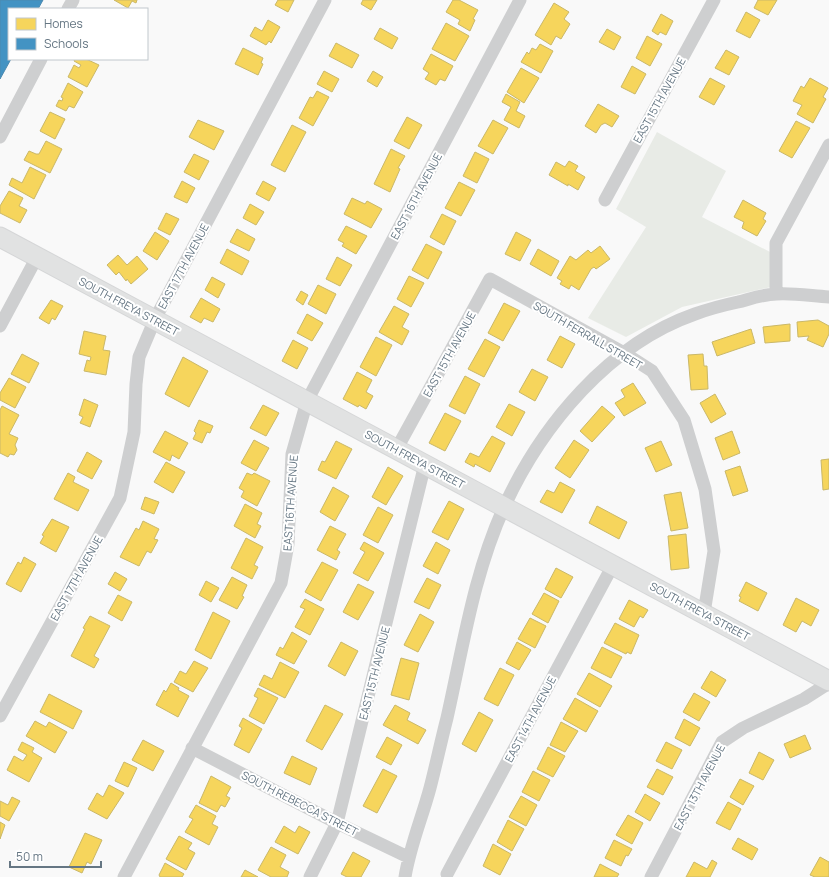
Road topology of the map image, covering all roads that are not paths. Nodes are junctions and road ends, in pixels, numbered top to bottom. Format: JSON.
{"nodes":[{"id":1,"x":325,"y":0,"type":"edge"},
{"id":2,"x":520,"y":0,"type":"edge"},
{"id":3,"x":714,"y":0,"type":"edge"},
{"id":4,"x":41,"y":60,"type":"edge"},
{"id":5,"x":0,"y":137,"type":"edge"},
{"id":6,"x":829,"y":145,"type":"edge"},
{"id":7,"x":605,"y":200,"type":"dead end"},
{"id":8,"x":0,"y":237,"type":"edge"},
{"id":9,"x":37,"y":257,"type":"junction"},
{"id":10,"x":490,"y":279,"type":"joint"},
{"id":11,"x":776,"y":293,"type":"junction"},
{"id":12,"x":829,"y":297,"type":"edge"},
{"id":13,"x":155,"y":319,"type":"junction"},
{"id":14,"x":0,"y":326,"type":"edge"},
{"id":15,"x":624,"y":353,"type":"junction"},
{"id":16,"x":307,"y":401,"type":"junction"},
{"id":17,"x":396,"y":450,"type":"junction"},
{"id":18,"x":425,"y":464,"type":"junction"},
{"id":19,"x":504,"y":507,"type":"junction"},
{"id":20,"x":613,"y":565,"type":"junction"},
{"id":21,"x":704,"y":613,"type":"junction"},
{"id":22,"x":829,"y":682,"type":"edge"},
{"id":23,"x":0,"y":716,"type":"edge"},
{"id":24,"x":192,"y":748,"type":"junction"},
{"id":25,"x":337,"y":823,"type":"junction"},
{"id":26,"x":408,"y":857,"type":"junction"},
{"id":27,"x":447,"y":874,"type":"dead end"},
{"id":28,"x":124,"y":877,"type":"edge"},
{"id":29,"x":310,"y":877,"type":"edge"},
{"id":30,"x":405,"y":877,"type":"edge"},
{"id":31,"x":651,"y":877,"type":"edge"}],
"edges":[{"from":1,"to":13,"type":"street","name":"EAST 17TH AVENUE"},
{"from":2,"to":16,"type":"street","name":"EAST 16TH AVENUE"},
{"from":3,"to":7,"type":"street","name":"EAST 15TH AVENUE"},
{"from":4,"to":5,"type":"street"},
{"from":6,"to":11,"type":"street"},
{"from":8,"to":9,"type":"main road","name":"SOUTH FREYA STREET"},
{"from":9,"to":13,"type":"main road","name":"SOUTH FREYA STREET"},
{"from":9,"to":14,"type":"street"},
{"from":10,"to":15,"type":"street","name":"SOUTH FERRALL STREET"},
{"from":10,"to":17,"type":"street","name":"EAST 15TH AVENUE"},
{"from":11,"to":12,"type":"street"},
{"from":11,"to":15,"type":"street"},
{"from":13,"to":16,"type":"main road","name":"SOUTH FREYA STREET"},
{"from":13,"to":23,"type":"street","name":"EAST 17TH AVENUE"},
{"from":15,"to":19,"type":"street"},
{"from":15,"to":21,"type":"street","name":"SOUTH FERRALL STREET"},
{"from":16,"to":17,"type":"main road","name":"SOUTH FREYA STREET"},
{"from":16,"to":24,"type":"street","name":"EAST 16TH AVENUE"},
{"from":17,"to":18,"type":"main road","name":"SOUTH FREYA STREET"},
{"from":18,"to":19,"type":"main road","name":"SOUTH FREYA STREET"},
{"from":18,"to":25,"type":"street","name":"EAST 15TH AVENUE"},
{"from":19,"to":20,"type":"main road","name":"SOUTH FREYA STREET"},
{"from":19,"to":26,"type":"street"},
{"from":20,"to":21,"type":"main road","name":"SOUTH FREYA STREET"},
{"from":20,"to":27,"type":"street","name":"EAST 14TH AVENUE"},
{"from":21,"to":22,"type":"main road","name":"SOUTH FREYA STREET"},
{"from":22,"to":31,"type":"street","name":"EAST 13TH AVENUE"},
{"from":24,"to":25,"type":"street","name":"SOUTH REBECCA STREET"},
{"from":24,"to":28,"type":"street","name":"EAST 16TH AVENUE"},
{"from":25,"to":26,"type":"street","name":"SOUTH REBECCA STREET"},
{"from":25,"to":29,"type":"street","name":"EAST 15TH AVENUE"},
{"from":26,"to":30,"type":"street"}]}
